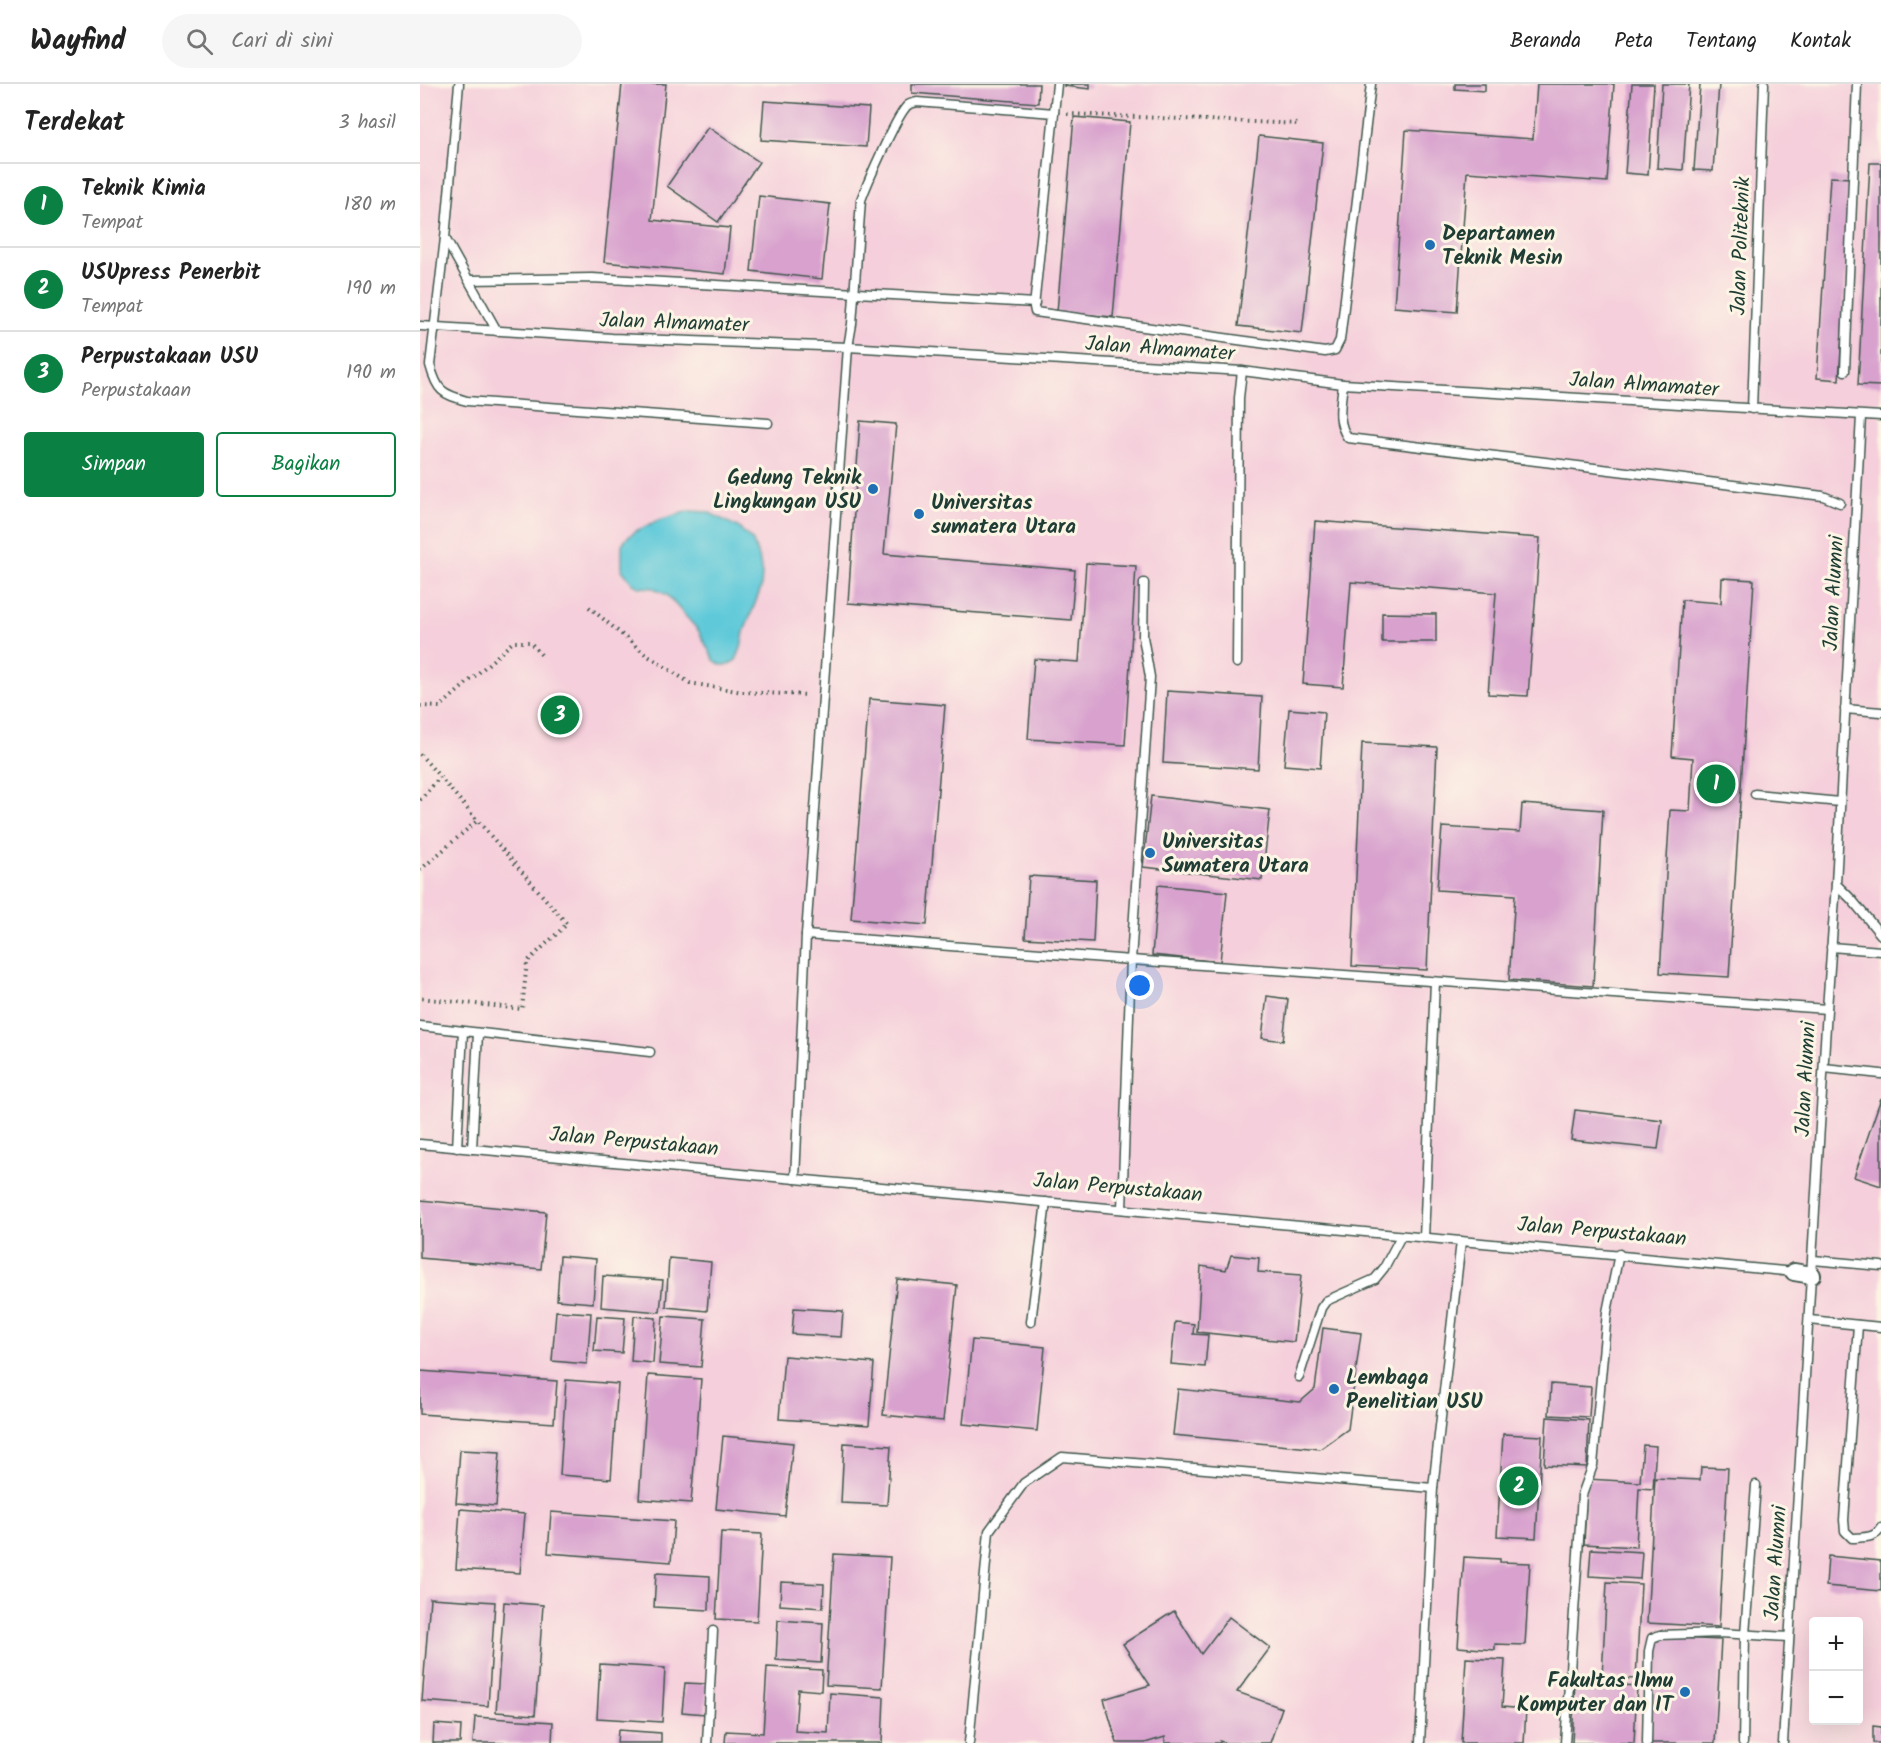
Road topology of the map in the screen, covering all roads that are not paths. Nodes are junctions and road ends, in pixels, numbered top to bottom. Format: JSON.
{"nodes":[{"id":1,"x":459,"y":84,"type":"edge"},
{"id":2,"x":1057,"y":84,"type":"edge"},
{"id":3,"x":1371,"y":84,"type":"edge"},
{"id":4,"x":1764,"y":84,"type":"edge"},
{"id":5,"x":1857,"y":84,"type":"edge"},
{"id":6,"x":1054,"y":113,"type":"junction"},
{"id":7,"x":445,"y":238,"type":"junction"},
{"id":8,"x":470,"y":280,"type":"junction"},
{"id":9,"x":855,"y":292,"type":"junction"},
{"id":10,"x":1035,"y":303,"type":"junction"},
{"id":11,"x":420,"y":326,"type":"edge"},
{"id":12,"x":435,"y":327,"type":"junction"},
{"id":13,"x":497,"y":331,"type":"junction"},
{"id":14,"x":848,"y":347,"type":"junction"},
{"id":15,"x":1242,"y":371,"type":"junction"},
{"id":16,"x":1845,"y":371,"type":"dead end"},
{"id":17,"x":1343,"y":384,"type":"junction"},
{"id":18,"x":1752,"y":409,"type":"junction"},
{"id":19,"x":1861,"y":416,"type":"junction"},
{"id":20,"x":1881,"y":416,"type":"edge"},
{"id":21,"x":768,"y":423,"type":"dead end"},
{"id":22,"x":1840,"y":503,"type":"dead end"},
{"id":23,"x":1144,"y":583,"type":"dead end"},
{"id":24,"x":1237,"y":663,"type":"dead end"},
{"id":25,"x":1845,"y":709,"type":"junction"},
{"id":26,"x":1881,"y":712,"type":"edge"},
{"id":27,"x":1755,"y":794,"type":"dead end"},
{"id":28,"x":1840,"y":802,"type":"junction"},
{"id":29,"x":1836,"y":884,"type":"junction"},
{"id":30,"x":806,"y":935,"type":"junction"},
{"id":31,"x":1881,"y":935,"type":"edge"},
{"id":32,"x":1831,"y":947,"type":"junction"},
{"id":33,"x":1881,"y":951,"type":"edge"},
{"id":34,"x":1131,"y":960,"type":"junction"},
{"id":35,"x":1435,"y":982,"type":"junction"},
{"id":36,"x":1827,"y":1009,"type":"junction"},
{"id":37,"x":420,"y":1026,"type":"edge"},
{"id":38,"x":463,"y":1031,"type":"junction"},
{"id":39,"x":478,"y":1033,"type":"junction"},
{"id":40,"x":650,"y":1052,"type":"dead end"},
{"id":41,"x":1824,"y":1068,"type":"junction"},
{"id":42,"x":1881,"y":1074,"type":"edge"},
{"id":43,"x":420,"y":1144,"type":"edge"},
{"id":44,"x":458,"y":1148,"type":"junction"},
{"id":45,"x":472,"y":1149,"type":"junction"},
{"id":46,"x":795,"y":1179,"type":"junction"},
{"id":47,"x":1046,"y":1202,"type":"junction"},
{"id":48,"x":1122,"y":1209,"type":"junction"},
{"id":49,"x":1401,"y":1236,"type":"junction"},
{"id":50,"x":1424,"y":1238,"type":"junction"},
{"id":51,"x":1461,"y":1241,"type":"junction"},
{"id":52,"x":1619,"y":1254,"type":"junction"},
{"id":53,"x":1881,"y":1266,"type":"edge"},
{"id":54,"x":1812,"y":1268,"type":"junction"},
{"id":55,"x":1794,"y":1272,"type":"joint"},
{"id":56,"x":1809,"y":1320,"type":"junction"},
{"id":57,"x":1031,"y":1322,"type":"dead end"},
{"id":58,"x":1858,"y":1325,"type":"junction"},
{"id":59,"x":1881,"y":1327,"type":"edge"},
{"id":60,"x":1299,"y":1377,"type":"dead end"},
{"id":61,"x":1756,"y":1485,"type":"dead end"},
{"id":62,"x":1434,"y":1488,"type":"junction"},
{"id":63,"x":1881,"y":1528,"type":"edge"},
{"id":64,"x":713,"y":1631,"type":"dead end"},
{"id":65,"x":1745,"y":1635,"type":"junction"},
{"id":66,"x":1788,"y":1637,"type":"junction"},
{"id":67,"x":707,"y":1743,"type":"edge"},
{"id":68,"x":969,"y":1743,"type":"edge"},
{"id":69,"x":1420,"y":1743,"type":"edge"},
{"id":70,"x":1565,"y":1743,"type":"edge"},
{"id":71,"x":1647,"y":1743,"type":"edge"},
{"id":72,"x":1743,"y":1743,"type":"edge"},
{"id":73,"x":1783,"y":1743,"type":"edge"}],
"edges":[{"from":1,"to":7,"type":"lane"},
{"from":2,"to":6,"type":"lane"},
{"from":3,"to":10,"type":"lane"},
{"from":4,"to":18,"type":"lane","name":"Jalan Politeknik"},
{"from":5,"to":16,"type":"lane"},
{"from":6,"to":9,"type":"lane"},
{"from":6,"to":10,"type":"lane"},
{"from":7,"to":8,"type":"lane"},
{"from":7,"to":12,"type":"lane"},
{"from":8,"to":9,"type":"lane"},
{"from":8,"to":13,"type":"lane"},
{"from":9,"to":10,"type":"lane"},
{"from":9,"to":14,"type":"lane"},
{"from":11,"to":12,"type":"lane","name":"Jalan Almamater"},
{"from":12,"to":13,"type":"lane","name":"Jalan Almamater"},
{"from":12,"to":21,"type":"lane"},
{"from":13,"to":14,"type":"lane","name":"Jalan Almamater"},
{"from":14,"to":15,"type":"lane","name":"Jalan Almamater"},
{"from":14,"to":30,"type":"lane"},
{"from":15,"to":17,"type":"lane","name":"Jalan Almamater"},
{"from":15,"to":24,"type":"lane"},
{"from":17,"to":18,"type":"lane","name":"Jalan Almamater"},
{"from":17,"to":22,"type":"lane"},
{"from":18,"to":19,"type":"lane","name":"Jalan Almamater"},
{"from":19,"to":20,"type":"lane","name":"Jalan Almamater"},
{"from":19,"to":25,"type":"lane","name":"Jalan Alumni"},
{"from":23,"to":34,"type":"lane"},
{"from":25,"to":26,"type":"lane"},
{"from":25,"to":28,"type":"lane","name":"Jalan Alumni"},
{"from":27,"to":28,"type":"lane"},
{"from":28,"to":29,"type":"lane","name":"Jalan Alumni"},
{"from":29,"to":31,"type":"lane"},
{"from":29,"to":32,"type":"lane","name":"Jalan Alumni"},
{"from":30,"to":34,"type":"lane"},
{"from":30,"to":46,"type":"lane"},
{"from":32,"to":33,"type":"lane"},
{"from":32,"to":36,"type":"lane","name":"Jalan Alumni"},
{"from":34,"to":35,"type":"lane"},
{"from":34,"to":48,"type":"lane"},
{"from":35,"to":36,"type":"lane"},
{"from":35,"to":50,"type":"lane"},
{"from":36,"to":41,"type":"lane","name":"Jalan Alumni"},
{"from":37,"to":38,"type":"lane"},
{"from":38,"to":39,"type":"lane"},
{"from":38,"to":44,"type":"lane"},
{"from":39,"to":40,"type":"lane"},
{"from":39,"to":45,"type":"lane"},
{"from":41,"to":42,"type":"lane"},
{"from":41,"to":54,"type":"lane","name":"Jalan Alumni"},
{"from":43,"to":44,"type":"lane","name":"Jalan Perpustakaan"},
{"from":44,"to":45,"type":"lane","name":"Jalan Perpustakaan"},
{"from":45,"to":46,"type":"lane","name":"Jalan Perpustakaan"},
{"from":46,"to":47,"type":"lane","name":"Jalan Perpustakaan"},
{"from":47,"to":48,"type":"lane","name":"Jalan Perpustakaan"},
{"from":47,"to":57,"type":"lane"},
{"from":48,"to":49,"type":"lane","name":"Jalan Perpustakaan"},
{"from":49,"to":50,"type":"lane","name":"Jalan Perpustakaan"},
{"from":49,"to":60,"type":"lane"},
{"from":50,"to":51,"type":"lane","name":"Jalan Perpustakaan"},
{"from":51,"to":52,"type":"lane","name":"Jalan Perpustakaan"},
{"from":51,"to":62,"type":"lane"},
{"from":52,"to":55,"type":"lane","name":"Jalan Perpustakaan"},
{"from":52,"to":70,"type":"lane"},
{"from":53,"to":54,"type":"lane"},
{"from":54,"to":55,"type":"street","name":"Jalan Perpustakaan"},
{"from":54,"to":56,"type":"lane","name":"Jalan Alumni"},
{"from":56,"to":58,"type":"lane"},
{"from":56,"to":66,"type":"lane","name":"Jalan Alumni"},
{"from":58,"to":59,"type":"lane"},
{"from":58,"to":63,"type":"lane"},
{"from":61,"to":65,"type":"lane"},
{"from":62,"to":68,"type":"lane"},
{"from":62,"to":69,"type":"lane"},
{"from":64,"to":67,"type":"lane"},
{"from":65,"to":66,"type":"lane"},
{"from":65,"to":71,"type":"lane"},
{"from":65,"to":72,"type":"lane"},
{"from":66,"to":73,"type":"lane","name":"Jalan Alumni"}]}
